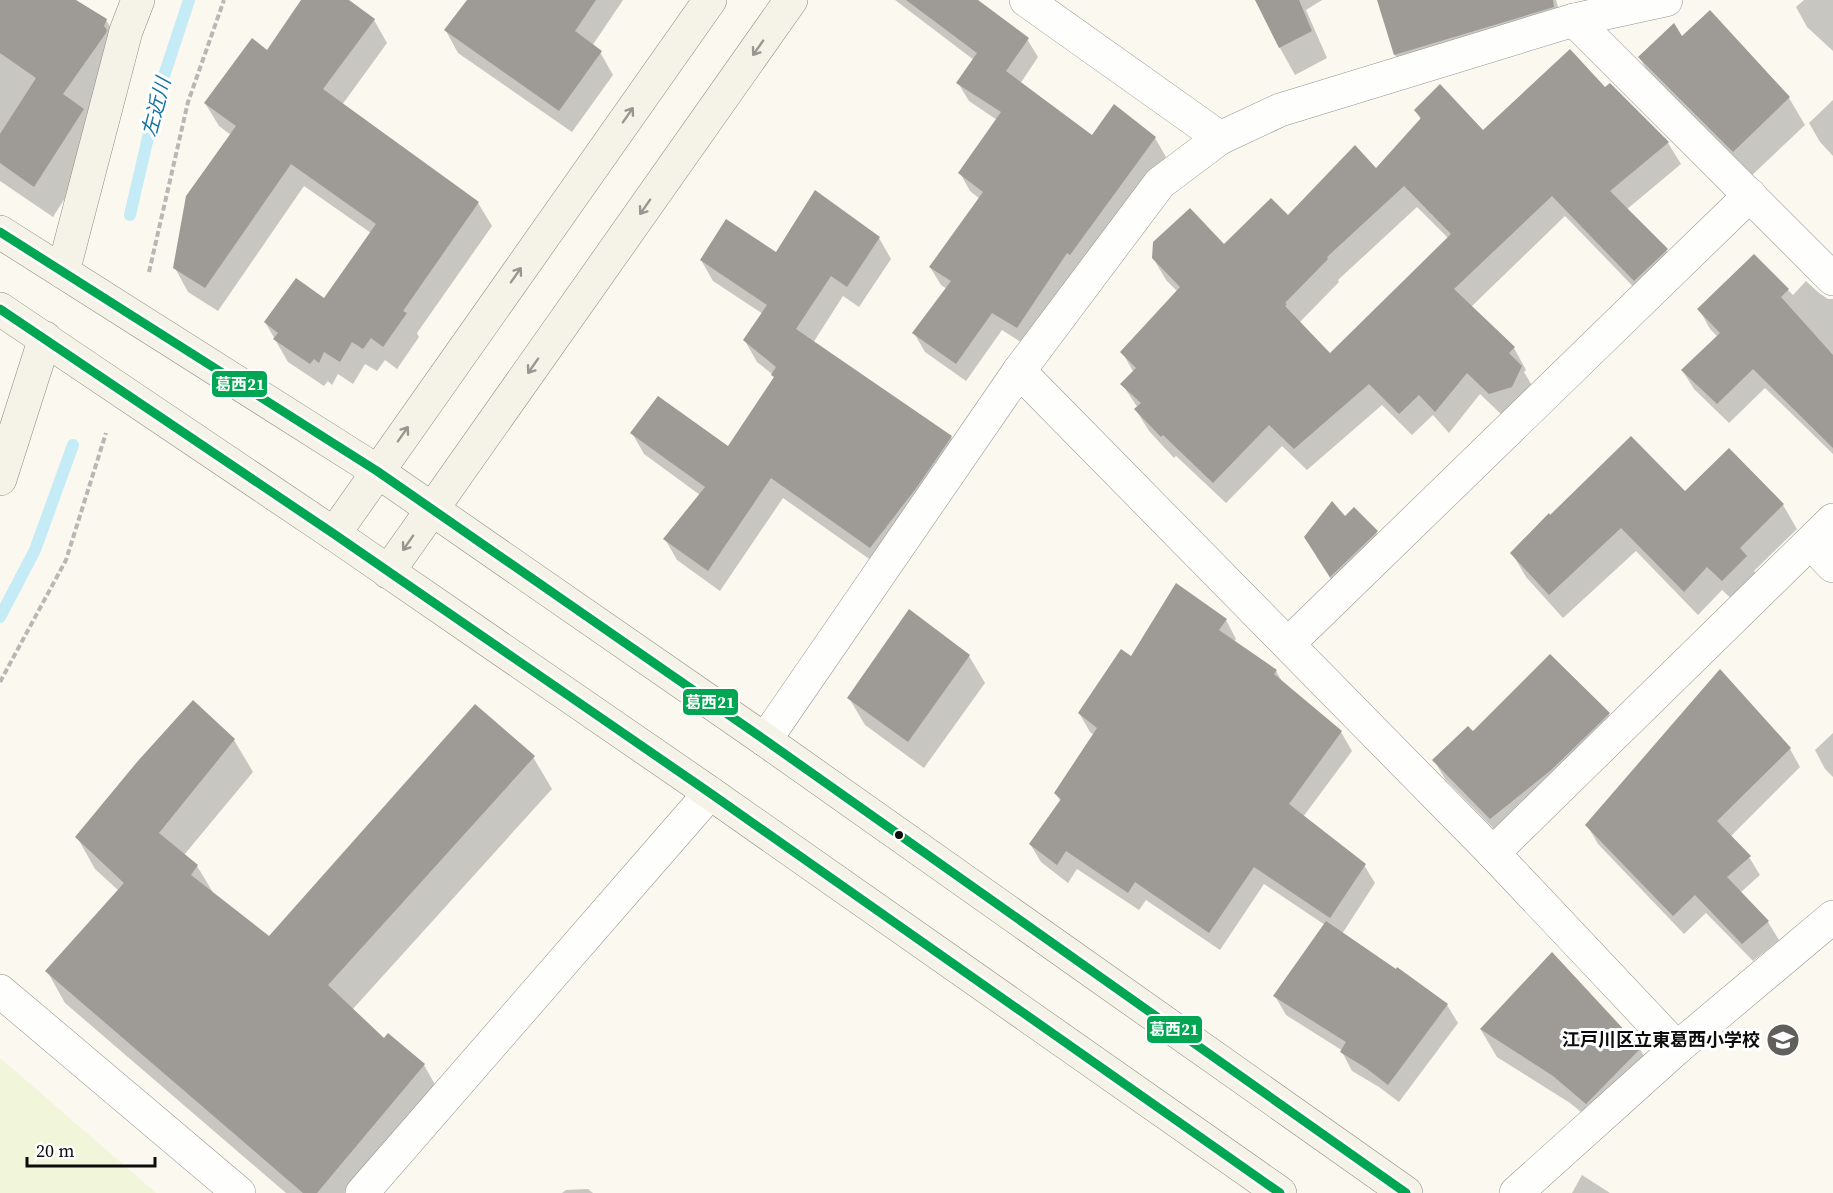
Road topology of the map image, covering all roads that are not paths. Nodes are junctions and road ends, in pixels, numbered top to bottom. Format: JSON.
{"nodes":[{"id":1,"x":138,"y":0,"type":"edge"},
{"id":2,"x":710,"y":0,"type":"edge"},
{"id":3,"x":791,"y":0,"type":"edge"},
{"id":4,"x":1026,"y":0,"type":"edge"},
{"id":5,"x":1666,"y":0,"type":"edge"},
{"id":6,"x":1574,"y":20,"type":"junction"},
{"id":7,"x":1221,"y":138,"type":"junction"},
{"id":8,"x":1750,"y":195,"type":"junction"},
{"id":9,"x":0,"y":232,"type":"edge"},
{"id":10,"x":63,"y":272,"type":"junction"},
{"id":11,"x":1833,"y":279,"type":"edge"},
{"id":12,"x":0,"y":309,"type":"edge"},
{"id":13,"x":45,"y":338,"type":"junction"},
{"id":14,"x":1019,"y":371,"type":"junction"},
{"id":15,"x":376,"y":471,"type":"junction"},
{"id":16,"x":0,"y":479,"type":"edge"},
{"id":17,"x":432,"y":509,"type":"junction"},
{"id":18,"x":1833,"y":520,"type":"edge"},
{"id":19,"x":334,"y":534,"type":"junction"},
{"id":20,"x":1810,"y":543,"type":"junction"},
{"id":21,"x":1833,"y":566,"type":"edge"},
{"id":22,"x":388,"y":572,"type":"junction"},
{"id":23,"x":1288,"y":644,"type":"junction"},
{"id":24,"x":765,"y":740,"type":"junction"},
{"id":25,"x":710,"y":793,"type":"junction"},
{"id":26,"x":1493,"y":853,"type":"junction"},
{"id":27,"x":1833,"y":917,"type":"edge"},
{"id":28,"x":0,"y":991,"type":"edge"},
{"id":29,"x":1677,"y":1048,"type":"junction"},
{"id":30,"x":239,"y":1193,"type":"edge"},
{"id":31,"x":362,"y":1193,"type":"edge"},
{"id":32,"x":1280,"y":1193,"type":"edge"},
{"id":33,"x":1406,"y":1193,"type":"edge"},
{"id":34,"x":1516,"y":1193,"type":"edge"}],
"edges":[{"from":1,"to":10,"type":"street"},
{"from":15,"to":2,"type":"street","one_way":true},
{"from":3,"to":17,"type":"street","one_way":true},
{"from":4,"to":7,"type":"street"},
{"from":5,"to":6,"type":"street"},
{"from":6,"to":7,"type":"street"},
{"from":6,"to":8,"type":"street"},
{"from":7,"to":14,"type":"street"},
{"from":8,"to":11,"type":"street"},
{"from":8,"to":23,"type":"street"},
{"from":9,"to":10,"type":"street"},
{"from":10,"to":15,"type":"street"},
{"from":12,"to":13,"type":"street"},
{"from":13,"to":16,"type":"street"},
{"from":13,"to":19,"type":"street"},
{"from":14,"to":23,"type":"street"},
{"from":14,"to":24,"type":"street"},
{"from":15,"to":17,"type":"street"},
{"from":15,"to":19,"type":"street"},
{"from":17,"to":22,"type":"street","one_way":true},
{"from":17,"to":24,"type":"street"},
{"from":18,"to":20,"type":"street"},
{"from":19,"to":22,"type":"street"},
{"from":20,"to":21,"type":"street"},
{"from":20,"to":26,"type":"street"},
{"from":22,"to":25,"type":"street"},
{"from":23,"to":26,"type":"street"},
{"from":24,"to":33,"type":"street"},
{"from":25,"to":31,"type":"street"},
{"from":25,"to":32,"type":"street"},
{"from":26,"to":29,"type":"street"},
{"from":27,"to":29,"type":"street"},
{"from":28,"to":30,"type":"street"},
{"from":29,"to":34,"type":"street"}]}
